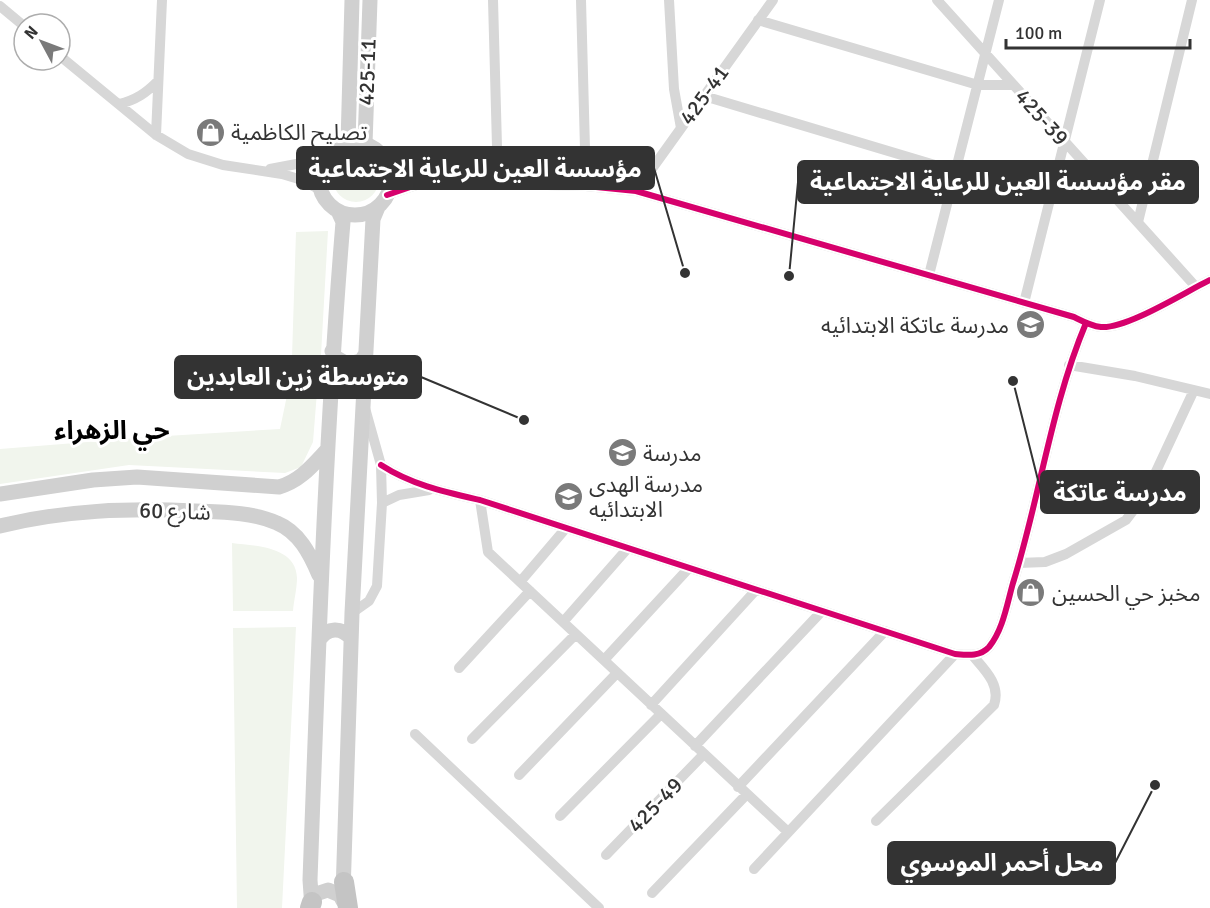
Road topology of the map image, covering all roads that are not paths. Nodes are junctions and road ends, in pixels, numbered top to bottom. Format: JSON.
{"nodes":[{"id":1,"x":162,"y":0,"type":"edge"},
{"id":2,"x":352,"y":0,"type":"edge"},
{"id":3,"x":370,"y":0,"type":"edge"},
{"id":4,"x":493,"y":0,"type":"edge"},
{"id":5,"x":581,"y":0,"type":"edge"},
{"id":6,"x":669,"y":0,"type":"edge"},
{"id":7,"x":772,"y":0,"type":"edge"},
{"id":8,"x":937,"y":0,"type":"edge"},
{"id":9,"x":999,"y":0,"type":"edge"},
{"id":10,"x":1100,"y":0,"type":"edge"},
{"id":11,"x":1192,"y":0,"type":"edge"},
{"id":12,"x":0,"y":6,"type":"edge"},
{"id":13,"x":12,"y":16,"type":"edge"},
{"id":14,"x":758,"y":20,"type":"junction"},
{"id":15,"x":985,"y":53,"type":"junction"},
{"id":16,"x":72,"y":66,"type":"edge"},
{"id":17,"x":158,"y":81,"type":"junction"},
{"id":18,"x":978,"y":85,"type":"junction"},
{"id":19,"x":1013,"y":85,"type":"junction"},
{"id":20,"x":704,"y":96,"type":"junction"},
{"id":21,"x":119,"y":104,"type":"junction"},
{"id":22,"x":681,"y":128,"type":"junction"},
{"id":23,"x":156,"y":135,"type":"junction"},
{"id":24,"x":1065,"y":141,"type":"junction"},
{"id":25,"x":348,"y":143,"type":"junction"},
{"id":26,"x":365,"y":144,"type":"junction"},
{"id":27,"x":381,"y":153,"type":"junction"},
{"id":28,"x":328,"y":154,"type":"junction"},
{"id":29,"x":261,"y":171,"type":"junction"},
{"id":30,"x":956,"y":171,"type":"junction"},
{"id":31,"x":425,"y":182,"type":"junction"},
{"id":32,"x":498,"y":183,"type":"junction"},
{"id":33,"x":586,"y":186,"type":"junction"},
{"id":34,"x":320,"y":190,"type":"junction"},
{"id":35,"x":636,"y":191,"type":"junction"},
{"id":36,"x":383,"y":201,"type":"junction"},
{"id":37,"x":338,"y":211,"type":"junction"},
{"id":38,"x":1137,"y":222,"type":"junction"},
{"id":39,"x":928,"y":275,"type":"junction"},
{"id":40,"x":1210,"y":280,"type":"edge"},
{"id":41,"x":1196,"y":287,"type":"junction"},
{"id":42,"x":1024,"y":303,"type":"junction"},
{"id":43,"x":1086,"y":323,"type":"junction"},
{"id":44,"x":332,"y":351,"type":"junction"},
{"id":45,"x":366,"y":356,"type":"junction"},
{"id":46,"x":1069,"y":365,"type":"junction"},
{"id":47,"x":1194,"y":390,"type":"junction"},
{"id":48,"x":329,"y":394,"type":"junction"},
{"id":49,"x":1210,"y":394,"type":"edge"},
{"id":50,"x":364,"y":399,"type":"junction"},
{"id":51,"x":327,"y":450,"type":"junction"},
{"id":52,"x":381,"y":465,"type":"junction"},
{"id":53,"x":435,"y":490,"type":"junction"},
{"id":54,"x":0,"y":494,"type":"edge"},
{"id":55,"x":480,"y":500,"type":"junction"},
{"id":56,"x":382,"y":503,"type":"junction"},
{"id":57,"x":0,"y":526,"type":"edge"},
{"id":58,"x":566,"y":528,"type":"junction"},
{"id":59,"x":628,"y":548,"type":"junction"},
{"id":60,"x":1019,"y":563,"type":"junction"},
{"id":61,"x":688,"y":568,"type":"junction"},
{"id":62,"x":321,"y":580,"type":"junction"},
{"id":63,"x":520,"y":582,"type":"junction"},
{"id":64,"x":756,"y":590,"type":"junction"},
{"id":65,"x":530,"y":591,"type":"junction"},
{"id":66,"x":822,"y":611,"type":"junction"},
{"id":67,"x":320,"y":612,"type":"junction"},
{"id":68,"x":352,"y":613,"type":"junction"},
{"id":69,"x":563,"y":622,"type":"junction"},
{"id":70,"x":885,"y":631,"type":"junction"},
{"id":71,"x":576,"y":634,"type":"junction"},
{"id":72,"x":351,"y":638,"type":"junction"},
{"id":73,"x":319,"y":640,"type":"junction"},
{"id":74,"x":955,"y":654,"type":"junction"},
{"id":75,"x":973,"y":656,"type":"junction"},
{"id":76,"x":604,"y":660,"type":"junction"},
{"id":77,"x":459,"y":668,"type":"dead end"},
{"id":78,"x":617,"y":673,"type":"junction"},
{"id":79,"x":651,"y":705,"type":"junction"},
{"id":80,"x":661,"y":714,"type":"junction"},
{"id":81,"x":415,"y":734,"type":"dead end"},
{"id":82,"x":472,"y":740,"type":"dead end"},
{"id":83,"x":695,"y":746,"type":"junction"},
{"id":84,"x":704,"y":754,"type":"junction"},
{"id":85,"x":519,"y":775,"type":"dead end"},
{"id":86,"x":743,"y":790,"type":"junction"},
{"id":87,"x":560,"y":816,"type":"dead end"},
{"id":88,"x":876,"y":821,"type":"dead end"},
{"id":89,"x":788,"y":832,"type":"junction"},
{"id":90,"x":606,"y":855,"type":"dead end"},
{"id":91,"x":754,"y":869,"type":"dead end"},
{"id":92,"x":652,"y":893,"type":"dead end"},
{"id":93,"x":345,"y":900,"type":"edge"},
{"id":94,"x":311,"y":904,"type":"edge"},
{"id":95,"x":599,"y":908,"type":"edge"}],
"edges":[{"from":1,"to":17,"type":"street"},
{"from":2,"to":25,"type":"main road","name":"425-11"},
{"from":3,"to":26,"type":"main road","name":"425-11"},
{"from":4,"to":32,"type":"street"},
{"from":5,"to":33,"type":"street"},
{"from":6,"to":22,"type":"street"},
{"from":7,"to":14,"type":"street","name":"425-41"},
{"from":8,"to":15,"type":"street","name":"425-39"},
{"from":9,"to":15,"type":"street"},
{"from":10,"to":24,"type":"street"},
{"from":11,"to":38,"type":"street"},
{"from":12,"to":13,"type":"street"},
{"from":14,"to":18,"type":"street"},
{"from":14,"to":20,"type":"street","name":"425-41"},
{"from":15,"to":18,"type":"street"},
{"from":15,"to":19,"type":"street","name":"425-39"},
{"from":16,"to":21,"type":"street"},
{"from":17,"to":21,"type":"street"},
{"from":17,"to":23,"type":"street"},
{"from":18,"to":19,"type":"street"},
{"from":18,"to":30,"type":"street"},
{"from":19,"to":24,"type":"street","name":"425-39"},
{"from":20,"to":22,"type":"street","name":"425-41"},
{"from":20,"to":30,"type":"street"},
{"from":21,"to":23,"type":"street"},
{"from":22,"to":35,"type":"street","name":"425-41"},
{"from":23,"to":29,"type":"street"},
{"from":24,"to":38,"type":"street","name":"425-39"},
{"from":24,"to":42,"type":"street"},
{"from":25,"to":26,"type":"main road"},
{"from":25,"to":28,"type":"main road"},
{"from":26,"to":27,"type":"main road"},
{"from":27,"to":31,"type":"street"},
{"from":27,"to":36,"type":"main road"},
{"from":28,"to":29,"type":"street"},
{"from":28,"to":34,"type":"main road"},
{"from":29,"to":34,"type":"street"},
{"from":30,"to":39,"type":"street"},
{"from":31,"to":32,"type":"street"},
{"from":31,"to":36,"type":"street"},
{"from":32,"to":33,"type":"street"},
{"from":33,"to":35,"type":"street"},
{"from":34,"to":37,"type":"main road"},
{"from":35,"to":39,"type":"street"},
{"from":36,"to":37,"type":"main road"},
{"from":36,"to":45,"type":"main road"},
{"from":37,"to":44,"type":"main road"},
{"from":38,"to":41,"type":"street","name":"425-39"},
{"from":39,"to":42,"type":"street"},
{"from":40,"to":41,"type":"street"},
{"from":41,"to":43,"type":"street"},
{"from":42,"to":43,"type":"street"},
{"from":43,"to":46,"type":"street"},
{"from":44,"to":45,"type":"main road"},
{"from":44,"to":48,"type":"main road"},
{"from":45,"to":50,"type":"main road"},
{"from":46,"to":47,"type":"street"},
{"from":46,"to":60,"type":"street"},
{"from":47,"to":49,"type":"street"},
{"from":47,"to":60,"type":"street"},
{"from":48,"to":50,"type":"main road"},
{"from":48,"to":51,"type":"main road"},
{"from":50,"to":52,"type":"street"},
{"from":50,"to":68,"type":"main road"},
{"from":51,"to":54,"type":"main road","name":"شارع 60"},
{"from":51,"to":62,"type":"main road"},
{"from":52,"to":53,"type":"street"},
{"from":52,"to":56,"type":"street"},
{"from":53,"to":55,"type":"street"},
{"from":53,"to":56,"type":"street"},
{"from":55,"to":58,"type":"street"},
{"from":55,"to":63,"type":"street"},
{"from":56,"to":68,"type":"street"},
{"from":57,"to":62,"type":"main road","name":"شارع 60"},
{"from":58,"to":59,"type":"street"},
{"from":58,"to":63,"type":"street"},
{"from":59,"to":61,"type":"street"},
{"from":59,"to":69,"type":"street"},
{"from":60,"to":75,"type":"street"},
{"from":61,"to":64,"type":"street"},
{"from":61,"to":76,"type":"street"},
{"from":62,"to":67,"type":"main road"},
{"from":63,"to":65,"type":"street"},
{"from":64,"to":66,"type":"street"},
{"from":64,"to":79,"type":"street"},
{"from":65,"to":69,"type":"street"},
{"from":65,"to":77,"type":"street"},
{"from":66,"to":70,"type":"street"},
{"from":66,"to":83,"type":"street"},
{"from":67,"to":68,"type":"main road"},
{"from":67,"to":73,"type":"main road"},
{"from":68,"to":72,"type":"main road"},
{"from":69,"to":71,"type":"street"},
{"from":70,"to":74,"type":"street"},
{"from":70,"to":86,"type":"street"},
{"from":71,"to":76,"type":"street"},
{"from":71,"to":82,"type":"street"},
{"from":72,"to":73,"type":"main road"},
{"from":72,"to":93,"type":"main road"},
{"from":73,"to":94,"type":"main road"},
{"from":74,"to":75,"type":"street"},
{"from":74,"to":89,"type":"street"},
{"from":75,"to":88,"type":"street"},
{"from":76,"to":78,"type":"street"},
{"from":78,"to":79,"type":"street"},
{"from":78,"to":85,"type":"street"},
{"from":79,"to":80,"type":"street"},
{"from":80,"to":83,"type":"street"},
{"from":80,"to":87,"type":"street"},
{"from":81,"to":95,"type":"street"},
{"from":83,"to":84,"type":"street"},
{"from":84,"to":86,"type":"street"},
{"from":84,"to":90,"type":"street","name":"425-49"},
{"from":86,"to":89,"type":"street"},
{"from":86,"to":92,"type":"street"},
{"from":89,"to":91,"type":"street"},
{"from":93,"to":94,"type":"main road"}]}
